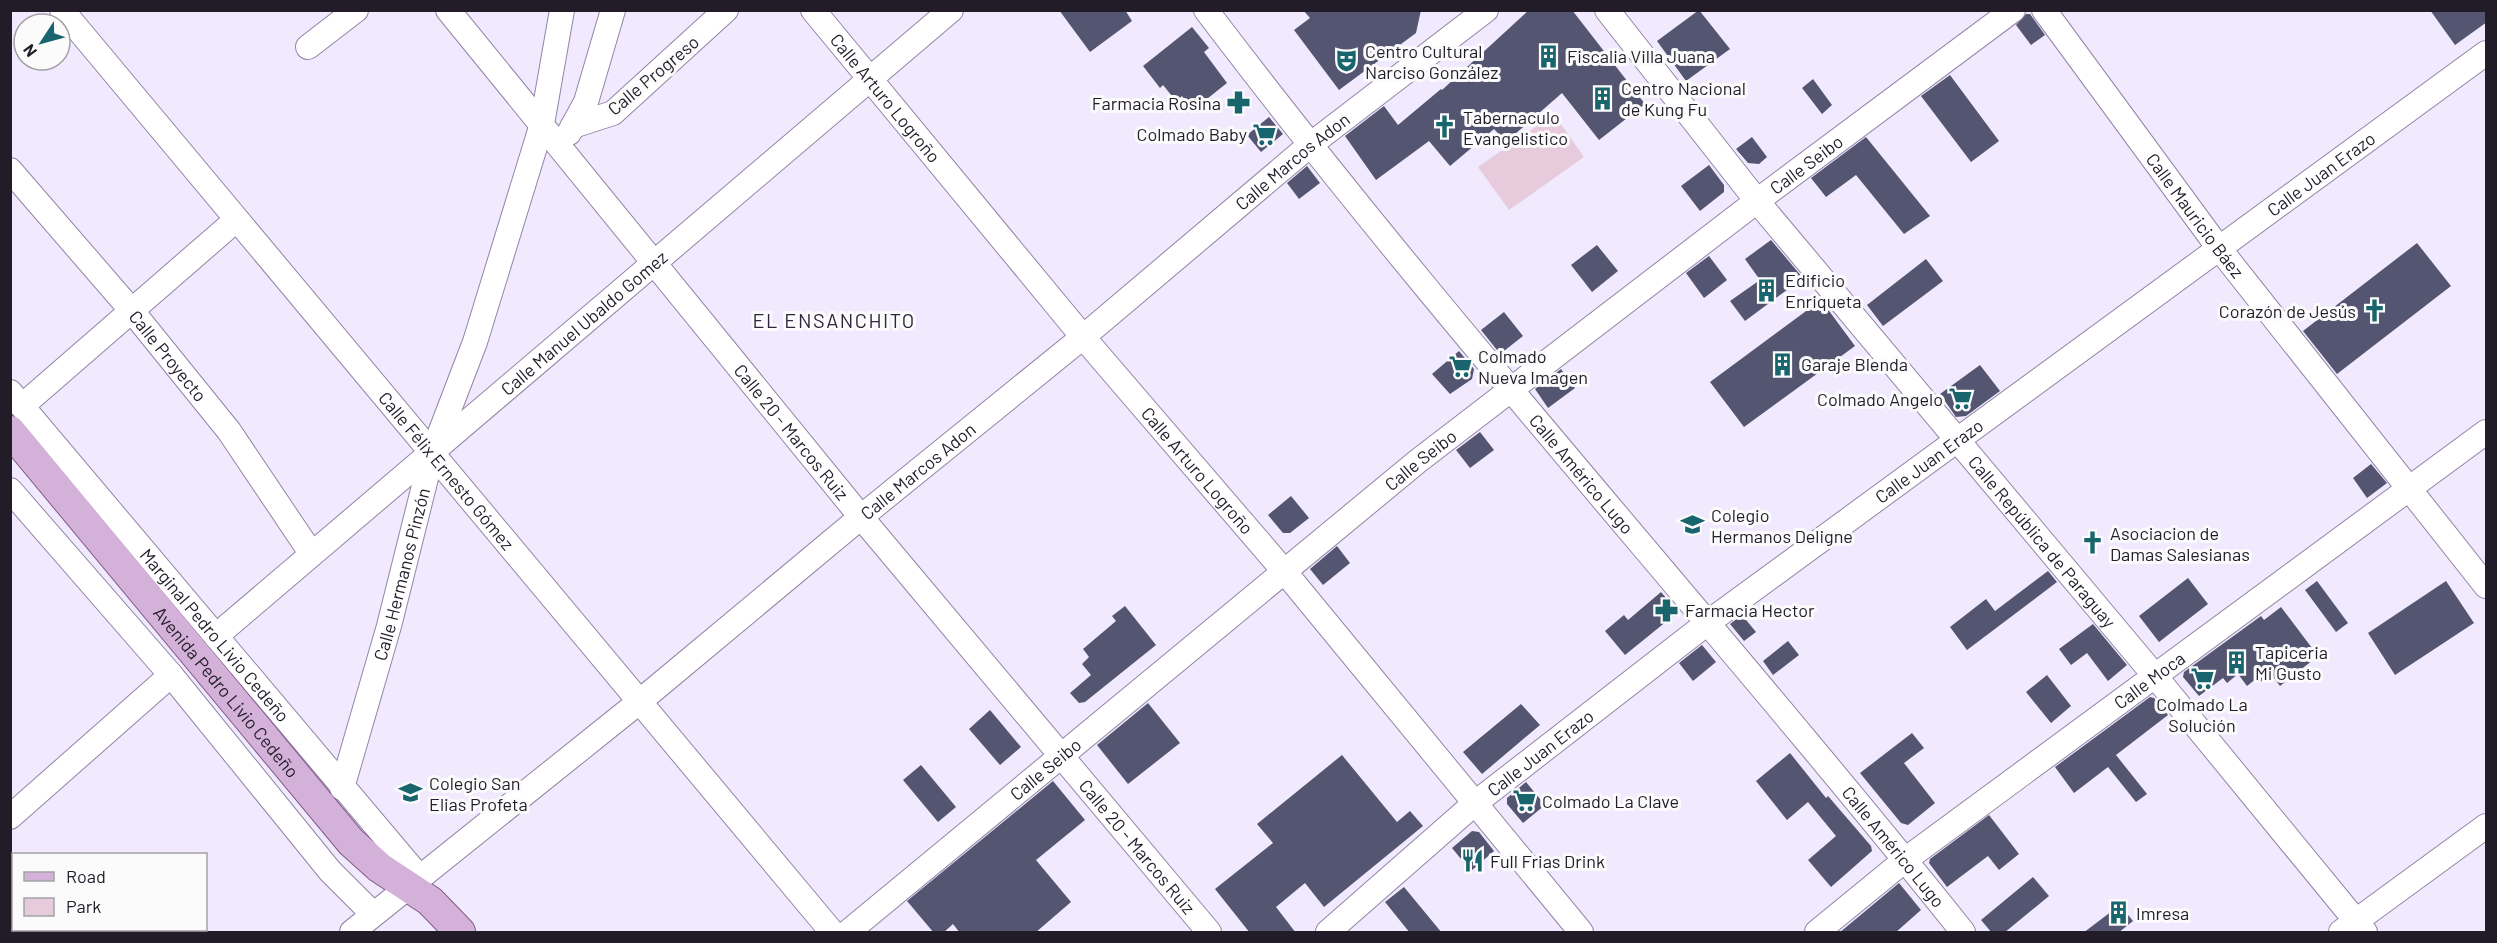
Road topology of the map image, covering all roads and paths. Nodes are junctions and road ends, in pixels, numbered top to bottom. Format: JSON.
{"nodes":[{"id":1,"x":62,"y":10,"type":"edge"},
{"id":2,"x":356,"y":10,"type":"edge"},
{"id":3,"x":448,"y":10,"type":"edge"},
{"id":4,"x":562,"y":10,"type":"edge"},
{"id":5,"x":613,"y":10,"type":"edge"},
{"id":6,"x":726,"y":10,"type":"edge"},
{"id":7,"x":813,"y":10,"type":"edge"},
{"id":8,"x":951,"y":10,"type":"edge"},
{"id":9,"x":1206,"y":10,"type":"edge"},
{"id":10,"x":1486,"y":10,"type":"edge"},
{"id":11,"x":1607,"y":10,"type":"edge"},
{"id":12,"x":2013,"y":10,"type":"edge"},
{"id":13,"x":2044,"y":10,"type":"edge"},
{"id":14,"x":308,"y":47,"type":"dead end"},
{"id":15,"x":2487,"y":53,"type":"edge"},
{"id":16,"x":869,"y":78,"type":"junction"},
{"id":17,"x":543,"y":124,"type":"junction"},
{"id":18,"x":573,"y":126,"type":"junction"},
{"id":19,"x":1310,"y":145,"type":"junction"},
{"id":20,"x":559,"y":148,"type":"junction"},
{"id":21,"x":10,"y":170,"type":"edge"},
{"id":22,"x":1757,"y":201,"type":"junction"},
{"id":23,"x":236,"y":220,"type":"junction"},
{"id":24,"x":2218,"y":247,"type":"junction"},
{"id":25,"x":654,"y":263,"type":"junction"},
{"id":26,"x":132,"y":311,"type":"junction"},
{"id":27,"x":1083,"y":337,"type":"junction"},
{"id":28,"x":1510,"y":389,"type":"junction"},
{"id":29,"x":14,"y":410,"type":"edge"},
{"id":30,"x":2487,"y":432,"type":"edge"},
{"id":31,"x":1957,"y":440,"type":"junction"},
{"id":32,"x":432,"y":454,"type":"junction"},
{"id":33,"x":2409,"y":489,"type":"junction"},
{"id":34,"x":10,"y":490,"type":"edge"},
{"id":35,"x":861,"y":517,"type":"junction"},
{"id":36,"x":311,"y":553,"type":"junction"},
{"id":37,"x":1284,"y":572,"type":"junction"},
{"id":38,"x":2487,"y":586,"type":"edge"},
{"id":39,"x":1706,"y":624,"type":"junction"},
{"id":40,"x":216,"y":636,"type":"junction"},
{"id":41,"x":171,"y":675,"type":"junction"},
{"id":42,"x":2155,"y":676,"type":"junction"},
{"id":43,"x":639,"y":702,"type":"junction"},
{"id":44,"x":1062,"y":756,"type":"junction"},
{"id":45,"x":342,"y":788,"type":"junction"},
{"id":46,"x":1474,"y":804,"type":"junction"},
{"id":47,"x":10,"y":817,"type":"edge"},
{"id":48,"x":2487,"y":826,"type":"edge"},
{"id":49,"x":1905,"y":860,"type":"junction"},
{"id":50,"x":415,"y":882,"type":"junction"},
{"id":51,"x":373,"y":914,"type":"junction"},
{"id":52,"x":2354,"y":929,"type":"edge"},
{"id":53,"x":352,"y":933,"type":"edge"},
{"id":54,"x":460,"y":933,"type":"edge"},
{"id":55,"x":831,"y":933,"type":"edge"},
{"id":56,"x":848,"y":933,"type":"edge"},
{"id":57,"x":1209,"y":933,"type":"edge"},
{"id":58,"x":1328,"y":933,"type":"edge"},
{"id":59,"x":1581,"y":933,"type":"edge"},
{"id":60,"x":1817,"y":933,"type":"edge"},
{"id":61,"x":1963,"y":933,"type":"edge"}],
"edges":[{"from":1,"to":23,"type":"street","name":"Calle Félix Ernesto Gómez"},
{"from":2,"to":14,"type":"street"},
{"from":3,"to":17,"type":"street","name":"Calle 20 - Marcos Ruiz"},
{"from":4,"to":17,"type":"street","name":"Calle Hermanos Pinzón"},
{"from":5,"to":18,"type":"street"},
{"from":6,"to":18,"type":"street","name":"Calle Progreso"},
{"from":7,"to":16,"type":"street","name":"Calle Arturo Logroño"},
{"from":8,"to":16,"type":"street","name":"Calle Manuel Ubaldo Gomez"},
{"from":9,"to":19,"type":"street","name":"Calle Américo Lugo"},
{"from":10,"to":19,"type":"street","name":"Calle Marcos Adon"},
{"from":11,"to":22,"type":"street","name":"Calle República de Paraguay"},
{"from":12,"to":22,"type":"street","name":"Calle Seibo"},
{"from":13,"to":24,"type":"street","name":"Calle Mauricio Báez"},
{"from":15,"to":24,"type":"street","name":"Calle Juan Erazo"},
{"from":16,"to":25,"type":"street","name":"Calle Manuel Ubaldo Gomez"},
{"from":16,"to":27,"type":"street","name":"Calle Arturo Logroño"},
{"from":17,"to":20,"type":"street","name":"Calle 20 - Marcos Ruiz"},
{"from":17,"to":32,"type":"street","name":"Calle Hermanos Pinzón"},
{"from":18,"to":20,"type":"street"},
{"from":19,"to":27,"type":"street","name":"Calle Marcos Adon"},
{"from":19,"to":28,"type":"street","name":"Calle Américo Lugo"},
{"from":20,"to":25,"type":"street","name":"Calle 20 - Marcos Ruiz"},
{"from":21,"to":26,"type":"street","name":"Calle Proyecto"},
{"from":22,"to":28,"type":"street","name":"Calle Seibo"},
{"from":22,"to":31,"type":"street","name":"Calle República de Paraguay"},
{"from":23,"to":26,"type":"street"},
{"from":23,"to":32,"type":"street","name":"Calle Félix Ernesto Gómez"},
{"from":24,"to":31,"type":"street","name":"Calle Juan Erazo"},
{"from":24,"to":33,"type":"street","name":"Calle Mauricio Báez"},
{"from":25,"to":32,"type":"street","name":"Calle Manuel Ubaldo Gomez"},
{"from":25,"to":35,"type":"street","name":"Calle 20 - Marcos Ruiz"},
{"from":26,"to":29,"type":"street"},
{"from":26,"to":36,"type":"street","name":"Calle Proyecto"},
{"from":27,"to":35,"type":"street","name":"Calle Marcos Adon"},
{"from":27,"to":37,"type":"street","name":"Calle Arturo Logroño"},
{"from":28,"to":37,"type":"street","name":"Calle Seibo"},
{"from":28,"to":39,"type":"street","name":"Calle Américo Lugo"},
{"from":29,"to":40,"type":"street","name":"Marginal Pedro Livio Cedeño"},
{"from":29,"to":50,"type":"main road","name":"Avenida Pedro Livio Cedeño"},
{"from":30,"to":33,"type":"street","name":"Calle Moca"},
{"from":31,"to":39,"type":"street","name":"Calle Juan Erazo"},
{"from":31,"to":42,"type":"street","name":"Calle República de Paraguay"},
{"from":32,"to":36,"type":"street","name":"Calle Manuel Ubaldo Gomez"},
{"from":32,"to":43,"type":"street","name":"Calle Félix Ernesto Gómez"},
{"from":32,"to":45,"type":"street","name":"Calle Hermanos Pinzón"},
{"from":33,"to":38,"type":"street","name":"Calle Mauricio Báez"},
{"from":33,"to":42,"type":"street","name":"Calle Moca"},
{"from":34,"to":41,"type":"street"},
{"from":35,"to":43,"type":"street","name":"Calle Marcos Adon"},
{"from":35,"to":44,"type":"street","name":"Calle 20 - Marcos Ruiz"},
{"from":36,"to":40,"type":"street","name":"Calle Manuel Ubaldo Gomez"},
{"from":37,"to":44,"type":"street","name":"Calle Seibo"},
{"from":37,"to":46,"type":"street","name":"Calle Arturo Logroño"},
{"from":39,"to":46,"type":"street","name":"Calle Juan Erazo"},
{"from":39,"to":49,"type":"street","name":"Calle Américo Lugo"},
{"from":40,"to":45,"type":"street","name":"Marginal Pedro Livio Cedeño"},
{"from":41,"to":47,"type":"street"},
{"from":41,"to":51,"type":"street"},
{"from":42,"to":49,"type":"street","name":"Calle Moca"},
{"from":42,"to":52,"type":"street","name":"Calle República de Paraguay"},
{"from":43,"to":50,"type":"street","name":"Calle Marcos Adon"},
{"from":43,"to":55,"type":"street","name":"Calle Félix Ernesto Gómez"},
{"from":44,"to":56,"type":"street","name":"Calle Seibo"},
{"from":44,"to":57,"type":"street","name":"Calle 20 - Marcos Ruiz"},
{"from":45,"to":50,"type":"street","name":"Marginal Pedro Livio Cedeño"},
{"from":46,"to":58,"type":"street","name":"Calle Juan Erazo"},
{"from":46,"to":59,"type":"street","name":"Calle Arturo Logroño"},
{"from":48,"to":52,"type":"street"},
{"from":49,"to":60,"type":"street","name":"Calle Moca"},
{"from":49,"to":61,"type":"street","name":"Calle Américo Lugo"},
{"from":50,"to":51,"type":"street","name":"Calle Marcos Adon"},
{"from":50,"to":54,"type":"main road","name":"Avenida Pedro Livio Cedeño"},
{"from":51,"to":53,"type":"street","name":"Calle Marcos Adon"}]}
